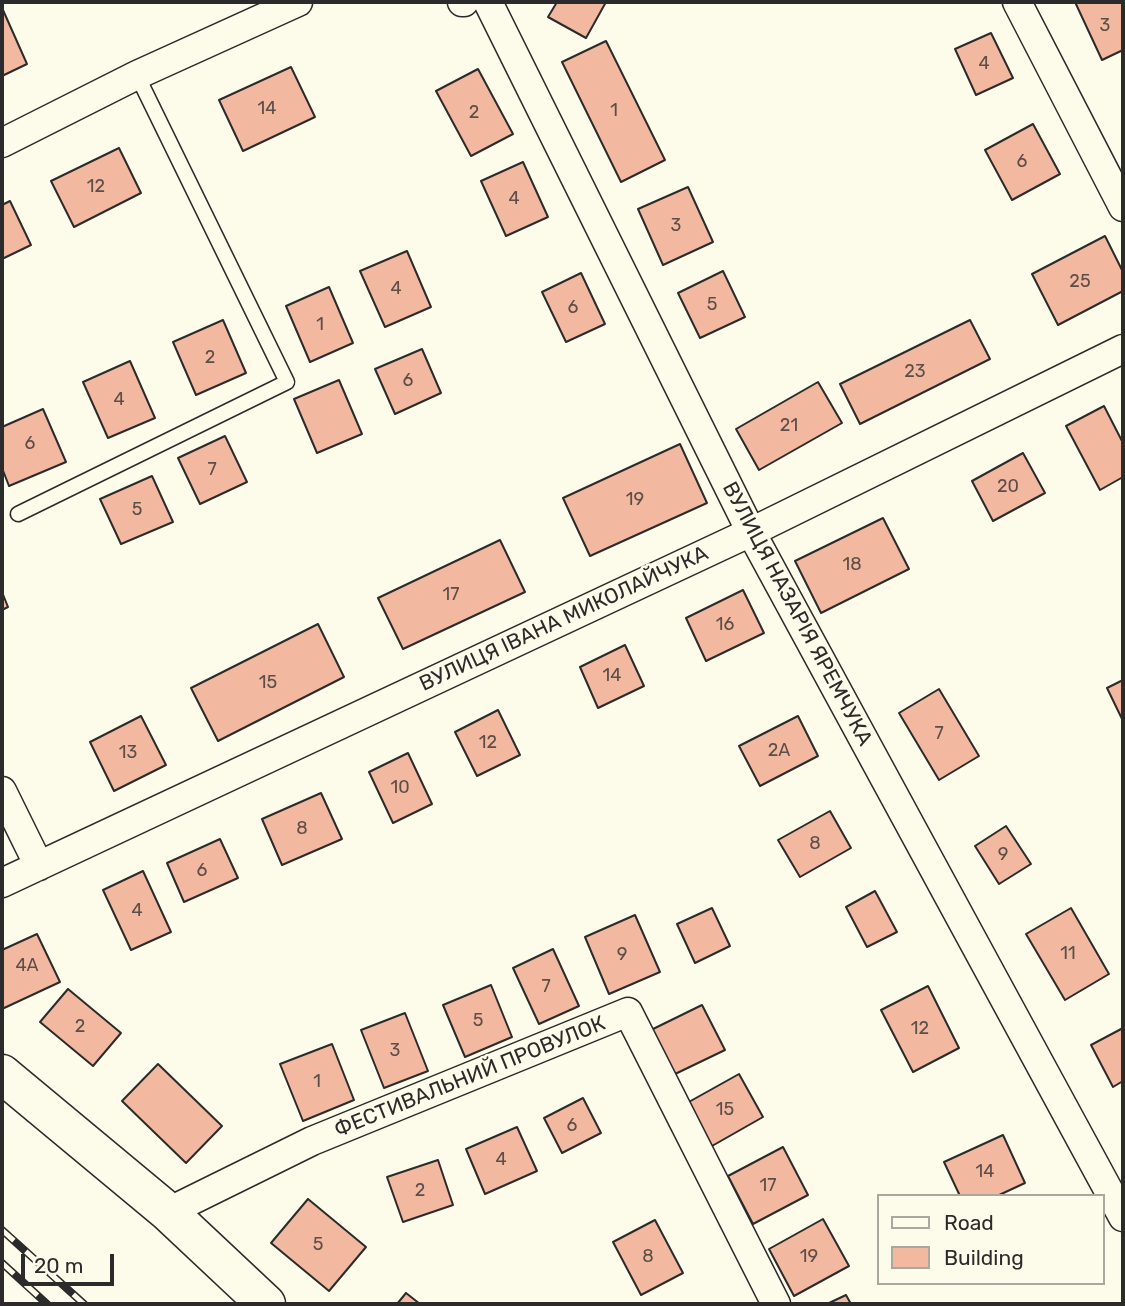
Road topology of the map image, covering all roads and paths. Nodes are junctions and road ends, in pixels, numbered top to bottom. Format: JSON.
{"nodes":[{"id":1,"x":298,"y":2,"type":"edge"},
{"id":2,"x":488,"y":2,"type":"edge"},
{"id":3,"x":1017,"y":2,"type":"edge"},
{"id":4,"x":137,"y":75,"type":"junction"},
{"id":5,"x":2,"y":142,"type":"edge"},
{"id":6,"x":1123,"y":207,"type":"edge"},
{"id":7,"x":1123,"y":349,"type":"edge"},
{"id":8,"x":18,"y":514,"type":"dead end"},
{"id":9,"x":751,"y":532,"type":"junction"},
{"id":10,"x":2,"y":791,"type":"edge"},
{"id":11,"x":39,"y":866,"type":"junction"},
{"id":12,"x":2,"y":883,"type":"edge"},
{"id":13,"x":2,"y":1074,"type":"edge"},
{"id":14,"x":168,"y":1212,"type":"junction"},
{"id":15,"x":1123,"y":1217,"type":"edge"},
{"id":16,"x":266,"y":1304,"type":"edge"},
{"id":17,"x":776,"y":1304,"type":"edge"}],
"edges":[{"from":1,"to":4,"type":"street"},
{"from":2,"to":9,"type":"street","name":"ВУЛИЦЯ НАЗАРІЯ ЯРЕМЧУКА"},
{"from":3,"to":6,"type":"street"},
{"from":4,"to":5,"type":"street"},
{"from":4,"to":8,"type":"lane"},
{"from":7,"to":9,"type":"street","name":"ВУЛИЦЯ ІВАНА МИКОЛАЙЧУКА"},
{"from":9,"to":11,"type":"street","name":"ВУЛИЦЯ ІВАНА МИКОЛАЙЧУКА"},
{"from":9,"to":15,"type":"street","name":"ВУЛИЦЯ НАЗАРІЯ ЯРЕМЧУКА"},
{"from":10,"to":11,"type":"street"},
{"from":11,"to":12,"type":"street","name":"ВУЛИЦЯ ІВАНА МИКОЛАЙЧУКА"},
{"from":13,"to":14,"type":"street"},
{"from":14,"to":16,"type":"street"},
{"from":14,"to":17,"type":"street","name":"ФЕСТИВАЛЬНИЙ ПРОВУЛОК"}]}
